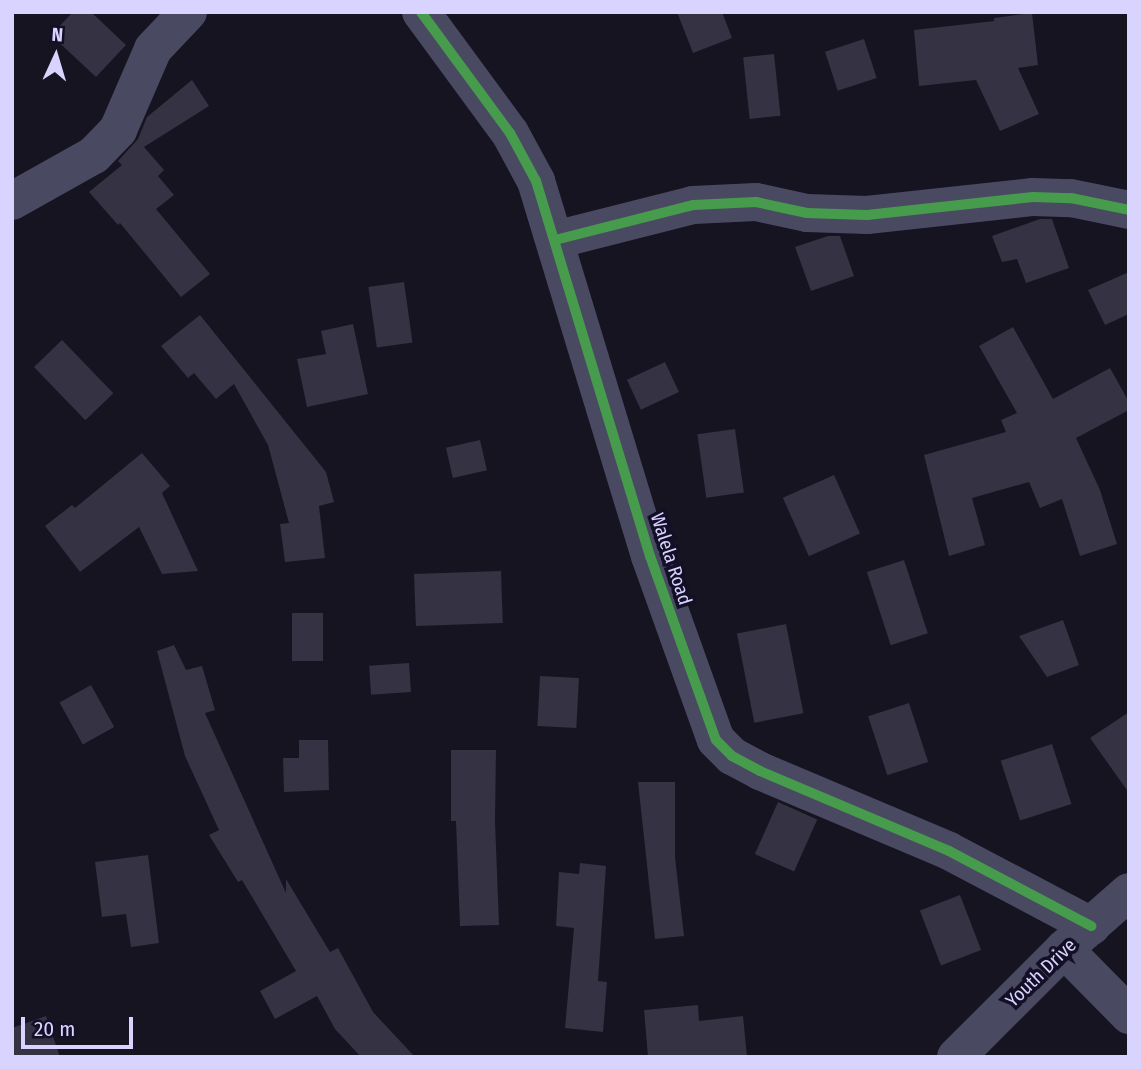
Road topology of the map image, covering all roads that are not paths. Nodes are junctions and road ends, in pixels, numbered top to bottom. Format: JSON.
{"nodes":[{"id":1,"x":188,"y":12,"type":"edge"},
{"id":2,"x":421,"y":12,"type":"edge"},
{"id":3,"x":12,"y":201,"type":"edge"},
{"id":4,"x":1129,"y":210,"type":"edge"},
{"id":5,"x":555,"y":240,"type":"junction"},
{"id":6,"x":1129,"y":892,"type":"edge"},
{"id":7,"x":1077,"y":938,"type":"junction"},
{"id":8,"x":1129,"y":1014,"type":"edge"},
{"id":9,"x":956,"y":1057,"type":"edge"}],
"edges":[{"from":1,"to":3,"type":"street"},
{"from":2,"to":5,"type":"street","name":"Walela Road"},
{"from":4,"to":5,"type":"street"},
{"from":5,"to":7,"type":"street","name":"Walela Road"},
{"from":6,"to":7,"type":"street","name":"Youth Drive"},
{"from":7,"to":8,"type":"street","name":"Walela Road"},
{"from":7,"to":9,"type":"street","name":"Youth Drive"}]}
